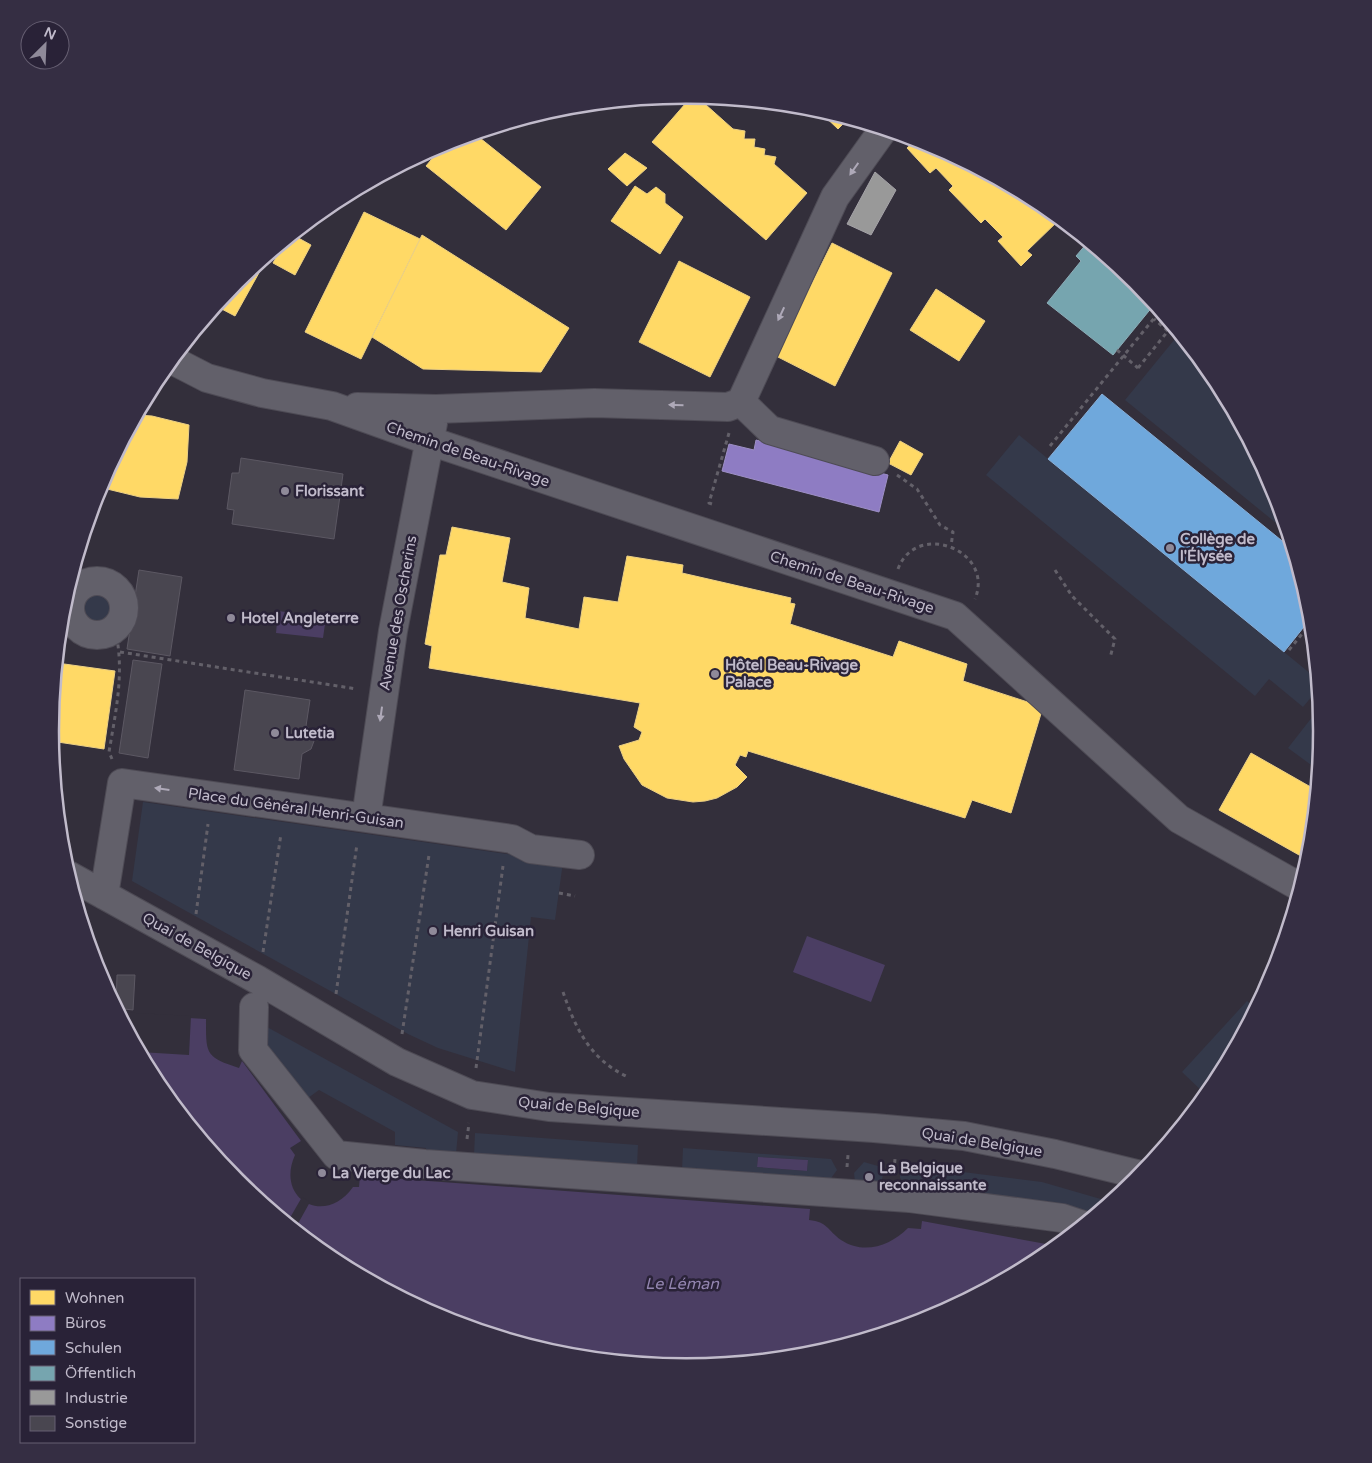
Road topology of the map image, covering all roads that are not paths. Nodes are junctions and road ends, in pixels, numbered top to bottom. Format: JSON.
{"nodes":[{"id":1,"x":879,"y":135,"type":"edge"},
{"id":2,"x":178,"y":363,"type":"edge"},
{"id":3,"x":741,"y":402,"type":"junction"},
{"id":4,"x":332,"y":406,"type":"junction"},
{"id":5,"x":436,"y":409,"type":"junction"},
{"id":6,"x":430,"y":441,"type":"junction"},
{"id":7,"x":875,"y":461,"type":"road end"},
{"id":8,"x":79,"y":575,"type":"edge"},
{"id":9,"x":99,"y":580,"type":"junction"},
{"id":10,"x":74,"y":596,"type":"edge"},
{"id":11,"x":71,"y":611,"type":"edge"},
{"id":12,"x":366,"y":818,"type":"junction"},
{"id":13,"x":580,"y":855,"type":"dead end"},
{"id":14,"x":77,"y":880,"type":"edge"},
{"id":15,"x":1294,"y":884,"type":"edge"},
{"id":16,"x":104,"y":895,"type":"junction"},
{"id":17,"x":254,"y":1007,"type":"dead end"},
{"id":18,"x":1132,"y":1173,"type":"edge"},
{"id":19,"x":1076,"y":1222,"type":"edge"}],
"edges":[{"from":1,"to":3,"type":"street","one_way":true},
{"from":2,"to":4,"type":"street","name":"Chemin de Beau-Rivage"},
{"from":3,"to":5,"type":"street","name":"Chemin de Beau-Rivage","one_way":true},
{"from":3,"to":7,"type":"street"},
{"from":4,"to":5,"type":"street","name":"Chemin de Beau-Rivage"},
{"from":4,"to":6,"type":"street","name":"Chemin de Beau-Rivage"},
{"from":5,"to":6,"type":"street","name":"Avenue des Oscherins"},
{"from":6,"to":12,"type":"street","name":"Avenue des Oscherins","one_way":true},
{"from":6,"to":15,"type":"street","name":"Chemin de Beau-Rivage"},
{"from":8,"to":9,"type":"street"},
{"from":9,"to":10,"type":"street"},
{"from":9,"to":11,"type":"street"},
{"from":12,"to":13,"type":"street","name":"Place du Général Henri-Guisan"},
{"from":12,"to":16,"type":"street","name":"Place du Général Henri-Guisan","one_way":true},
{"from":14,"to":16,"type":"street","name":"Quai de Belgique"},
{"from":16,"to":18,"type":"street","name":"Quai de Belgique"},
{"from":17,"to":19,"type":"street"}]}
